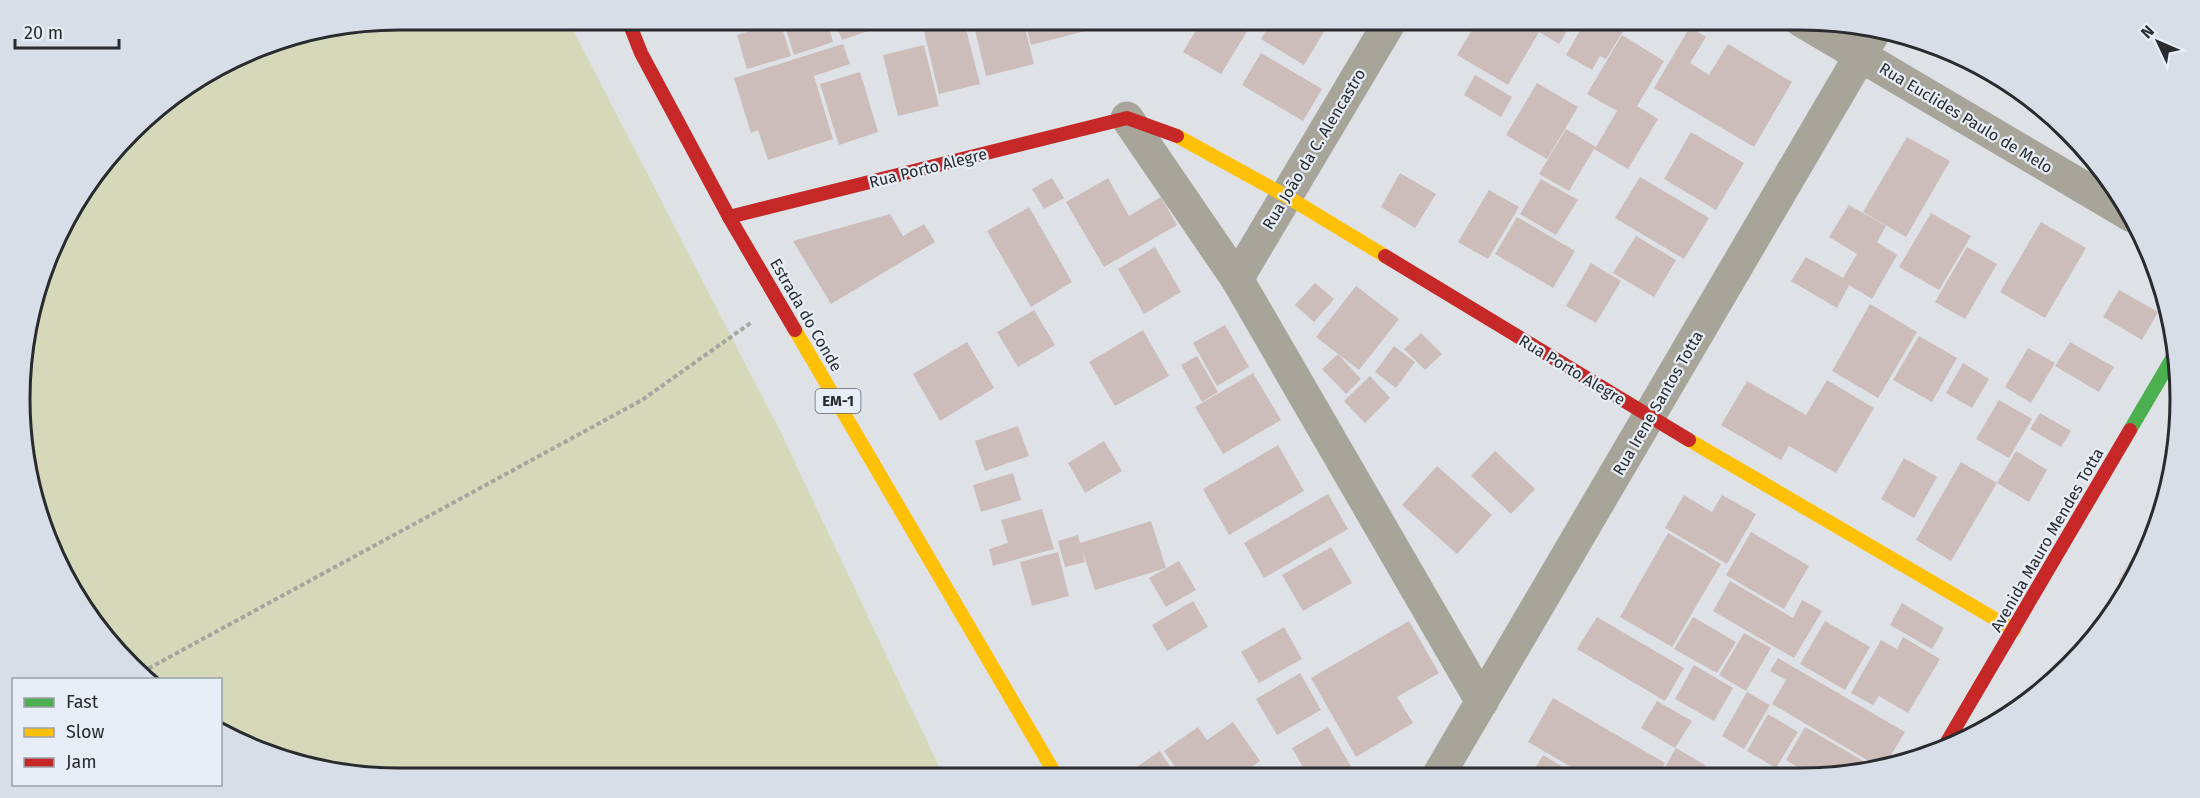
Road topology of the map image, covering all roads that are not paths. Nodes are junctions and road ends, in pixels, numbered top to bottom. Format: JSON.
{"nodes":[{"id":1,"x":632,"y":30,"type":"edge"},
{"id":2,"x":1385,"y":30,"type":"edge"},
{"id":3,"x":1835,"y":32,"type":"edge"},
{"id":4,"x":1868,"y":43,"type":"edge"},
{"id":5,"x":1127,"y":118,"type":"junction"},
{"id":6,"x":1286,"y":196,"type":"junction"},
{"id":7,"x":2115,"y":205,"type":"edge"},
{"id":8,"x":729,"y":217,"type":"junction"},
{"id":9,"x":1237,"y":279,"type":"junction"},
{"id":10,"x":2168,"y":365,"type":"edge"},
{"id":11,"x":1650,"y":417,"type":"junction"},
{"id":12,"x":2014,"y":630,"type":"junction"},
{"id":13,"x":1482,"y":702,"type":"junction"},
{"id":14,"x":1950,"y":736,"type":"edge"},
{"id":15,"x":1052,"y":768,"type":"edge"},
{"id":16,"x":1443,"y":768,"type":"edge"}],
"edges":[{"from":1,"to":8,"type":"street","name":"Estrada do Conde","number":"EM-1"},
{"from":2,"to":6,"type":"street","name":"Rua João da C. Alencastro"},
{"from":3,"to":4,"type":"street","name":"Rua Euclides Paulo de Melo"},
{"from":4,"to":7,"type":"street","name":"Rua Euclides Paulo de Melo"},
{"from":4,"to":11,"type":"street","name":"Rua Irene Santos Totta"},
{"from":5,"to":6,"type":"street","name":"Rua Porto Alegre"},
{"from":5,"to":8,"type":"street","name":"Rua Porto Alegre"},
{"from":5,"to":9,"type":"street"},
{"from":6,"to":9,"type":"street","name":"Rua João da C. Alencastro"},
{"from":6,"to":11,"type":"street","name":"Rua Porto Alegre"},
{"from":8,"to":15,"type":"street","name":"Estrada do Conde","number":"EM-1"},
{"from":9,"to":13,"type":"street"},
{"from":10,"to":12,"type":"street","name":"Avenida Mauro Mendes Totta"},
{"from":11,"to":12,"type":"street","name":"Rua Porto Alegre"},
{"from":11,"to":13,"type":"street","name":"Rua Irene Santos Totta"},
{"from":12,"to":14,"type":"street","name":"Avenida Mauro Mendes Totta"},
{"from":13,"to":16,"type":"street","name":"Rua Irene Santos Totta"}]}
